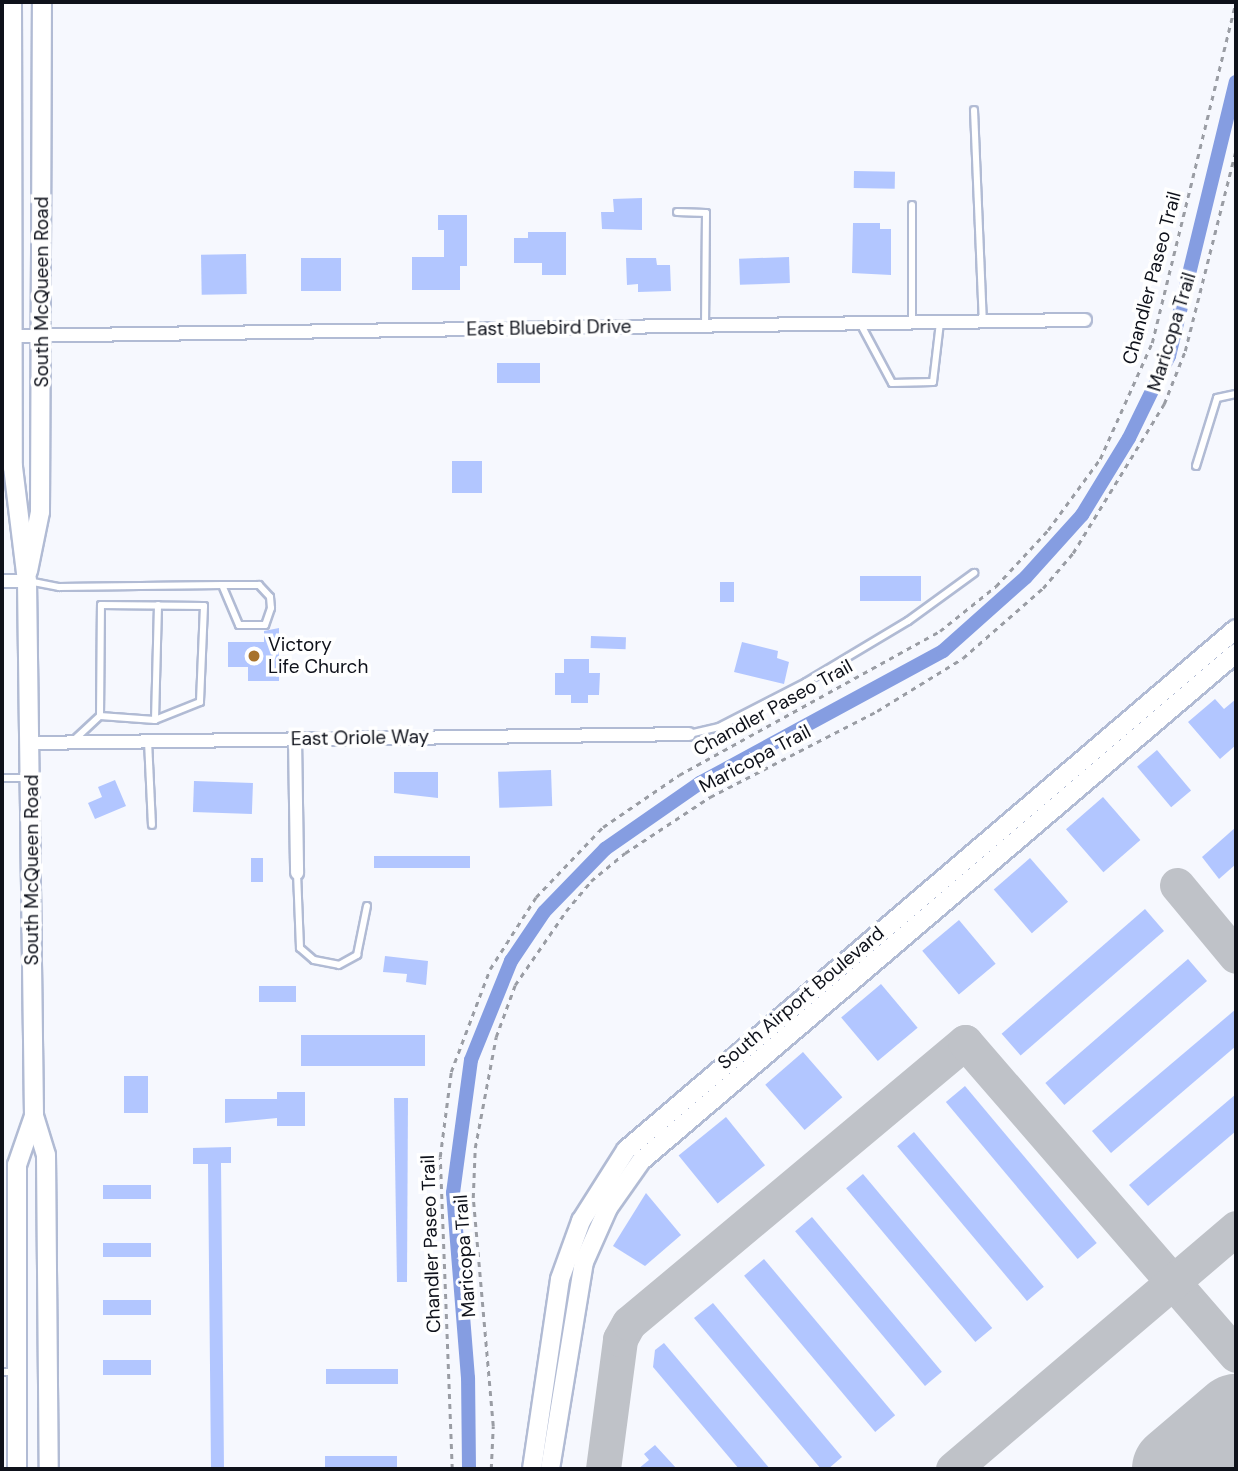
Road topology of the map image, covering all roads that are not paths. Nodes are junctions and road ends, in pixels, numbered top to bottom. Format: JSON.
{"nodes":[{"id":1,"x":12,"y":2,"type":"edge"},
{"id":2,"x":41,"y":2,"type":"edge"},
{"id":3,"x":974,"y":110,"type":"dead end"},
{"id":4,"x":912,"y":205,"type":"dead end"},
{"id":5,"x":677,"y":212,"type":"dead end"},
{"id":6,"x":1085,"y":320,"type":"dead end"},
{"id":7,"x":940,"y":322,"type":"junction"},
{"id":8,"x":983,"y":322,"type":"junction"},
{"id":9,"x":860,"y":323,"type":"junction"},
{"id":10,"x":912,"y":323,"type":"junction"},
{"id":11,"x":705,"y":326,"type":"junction"},
{"id":12,"x":13,"y":336,"type":"junction"},
{"id":13,"x":43,"y":336,"type":"junction"},
{"id":14,"x":1236,"y":394,"type":"edge"},
{"id":15,"x":1196,"y":466,"type":"dead end"},
{"id":16,"x":974,"y":573,"type":"dead end"},
{"id":17,"x":2,"y":581,"type":"edge"},
{"id":18,"x":27,"y":581,"type":"junction"},
{"id":19,"x":222,"y":585,"type":"junction"},
{"id":20,"x":159,"y":606,"type":"junction"},
{"id":21,"x":1236,"y":629,"type":"edge"},
{"id":22,"x":1236,"y":653,"type":"edge"},
{"id":23,"x":1155,"y":709,"type":"junction"},
{"id":24,"x":100,"y":716,"type":"junction"},
{"id":25,"x":155,"y":720,"type":"junction"},
{"id":26,"x":689,"y":734,"type":"joint"},
{"id":27,"x":295,"y":739,"type":"junction"},
{"id":28,"x":74,"y":741,"type":"junction"},
{"id":29,"x":148,"y":741,"type":"junction"},
{"id":30,"x":31,"y":743,"type":"junction"},
{"id":31,"x":2,"y":778,"type":"edge"},
{"id":32,"x":31,"y":778,"type":"junction"},
{"id":33,"x":152,"y":825,"type":"dead end"},
{"id":34,"x":297,"y":873,"type":"joint"},
{"id":35,"x":367,"y":906,"type":"dead end"},
{"id":36,"x":34,"y":1116,"type":"junction"},
{"id":37,"x":559,"y":1345,"type":"junction"},
{"id":38,"x":48,"y":1371,"type":"junction"},
{"id":39,"x":10,"y":1372,"type":"edge"},
{"id":40,"x":18,"y":1469,"type":"edge"},
{"id":41,"x":49,"y":1469,"type":"edge"},
{"id":42,"x":532,"y":1469,"type":"edge"},
{"id":43,"x":550,"y":1469,"type":"edge"}],
"edges":[{"from":1,"to":12,"type":"main road","name":"South McQueen Road"},
{"from":2,"to":13,"type":"main road","name":"South McQueen Road"},
{"from":3,"to":8,"type":"lane"},
{"from":4,"to":10,"type":"lane"},
{"from":5,"to":11,"type":"lane"},
{"from":6,"to":8,"type":"street","name":"East Bluebird Drive"},
{"from":7,"to":8,"type":"street","name":"East Bluebird Drive"},
{"from":7,"to":9,"type":"lane"},
{"from":7,"to":10,"type":"street","name":"East Bluebird Drive"},
{"from":9,"to":10,"type":"street","name":"East Bluebird Drive"},
{"from":9,"to":11,"type":"street","name":"East Bluebird Drive"},
{"from":11,"to":13,"type":"street","name":"East Bluebird Drive"},
{"from":12,"to":13,"type":"street","name":"East Bluebird Drive"},
{"from":12,"to":18,"type":"main road","name":"South McQueen Road"},
{"from":13,"to":18,"type":"main road","name":"South McQueen Road"},
{"from":14,"to":15,"type":"lane"},
{"from":16,"to":26,"type":"lane"},
{"from":17,"to":18,"type":"street"},
{"from":18,"to":19,"type":"lane"},
{"from":18,"to":30,"type":"main road","name":"South McQueen Road"},
{"from":19,"to":19,"type":"lane"},
{"from":20,"to":24,"type":"lane"},
{"from":20,"to":25,"type":"lane"},
{"from":20,"to":25,"type":"lane"},
{"from":21,"to":23,"type":"main road","name":"South Airport Boulevard"},
{"from":22,"to":23,"type":"main road","name":"South Airport Boulevard"},
{"from":23,"to":37,"type":"main road","name":"South Airport Boulevard"},
{"from":24,"to":25,"type":"lane"},
{"from":24,"to":28,"type":"lane"},
{"from":26,"to":27,"type":"street","name":"East Oriole Way"},
{"from":27,"to":29,"type":"street","name":"East Oriole Way"},
{"from":27,"to":34,"type":"street"},
{"from":28,"to":29,"type":"street","name":"East Oriole Way"},
{"from":28,"to":30,"type":"street","name":"East Oriole Way"},
{"from":29,"to":33,"type":"lane"},
{"from":30,"to":32,"type":"main road","name":"South McQueen Road"},
{"from":31,"to":32,"type":"lane"},
{"from":32,"to":36,"type":"main road","name":"South McQueen Road"},
{"from":34,"to":35,"type":"lane"},
{"from":36,"to":38,"type":"main road","name":"South McQueen Road"},
{"from":36,"to":39,"type":"main road","name":"South McQueen Road"},
{"from":37,"to":42,"type":"main road","name":"South Airport Boulevard"},
{"from":37,"to":43,"type":"main road","name":"South Airport Boulevard"},
{"from":38,"to":39,"type":"main road"},
{"from":38,"to":41,"type":"main road","name":"South McQueen Road"},
{"from":39,"to":40,"type":"main road","name":"South McQueen Road"}]}
